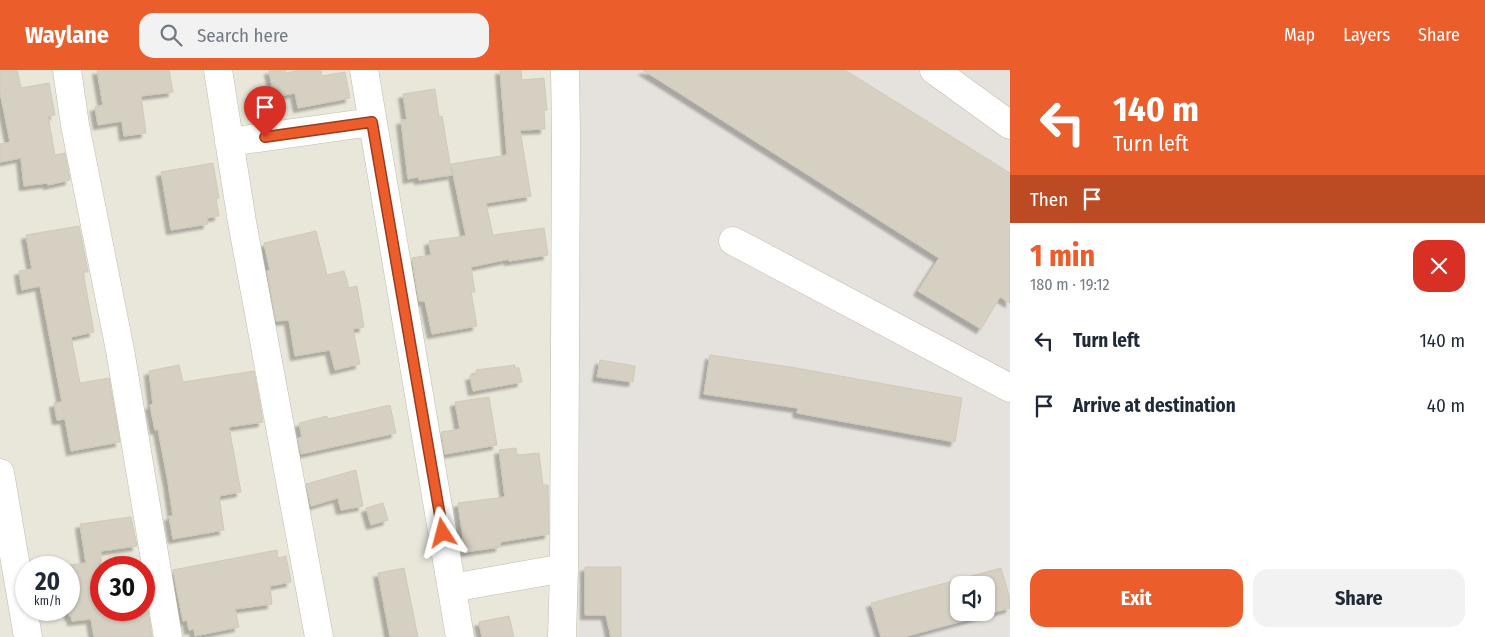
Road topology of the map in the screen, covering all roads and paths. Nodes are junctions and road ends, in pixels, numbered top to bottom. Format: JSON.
{"nodes":[{"id":1,"x":67,"y":70,"type":"edge"},
{"id":2,"x":218,"y":70,"type":"edge"},
{"id":3,"x":364,"y":70,"type":"edge"},
{"id":4,"x":565,"y":70,"type":"edge"},
{"id":5,"x":934,"y":70,"type":"edge"},
{"id":6,"x":372,"y":122,"type":"junction"},
{"id":7,"x":1010,"y":125,"type":"edge"},
{"id":8,"x":229,"y":142,"type":"junction"},
{"id":9,"x":733,"y":241,"type":"dead end"},
{"id":10,"x":1010,"y":388,"type":"edge"},
{"id":11,"x":0,"y":473,"type":"edge"},
{"id":12,"x":564,"y":568,"type":"junction"},
{"id":13,"x":452,"y":588,"type":"junction"},
{"id":14,"x":28,"y":637,"type":"edge"},
{"id":15,"x":168,"y":637,"type":"edge"},
{"id":16,"x":319,"y":637,"type":"edge"},
{"id":17,"x":460,"y":637,"type":"edge"},
{"id":18,"x":562,"y":637,"type":"edge"}],
"edges":[{"from":1,"to":15,"type":"street"},
{"from":2,"to":8,"type":"street"},
{"from":3,"to":6,"type":"street"},
{"from":4,"to":12,"type":"street"},
{"from":5,"to":7,"type":"street"},
{"from":6,"to":8,"type":"street"},
{"from":6,"to":13,"type":"street"},
{"from":8,"to":16,"type":"street"},
{"from":9,"to":10,"type":"street"},
{"from":11,"to":14,"type":"street"},
{"from":12,"to":13,"type":"street"},
{"from":12,"to":18,"type":"street"},
{"from":13,"to":17,"type":"street"}]}
